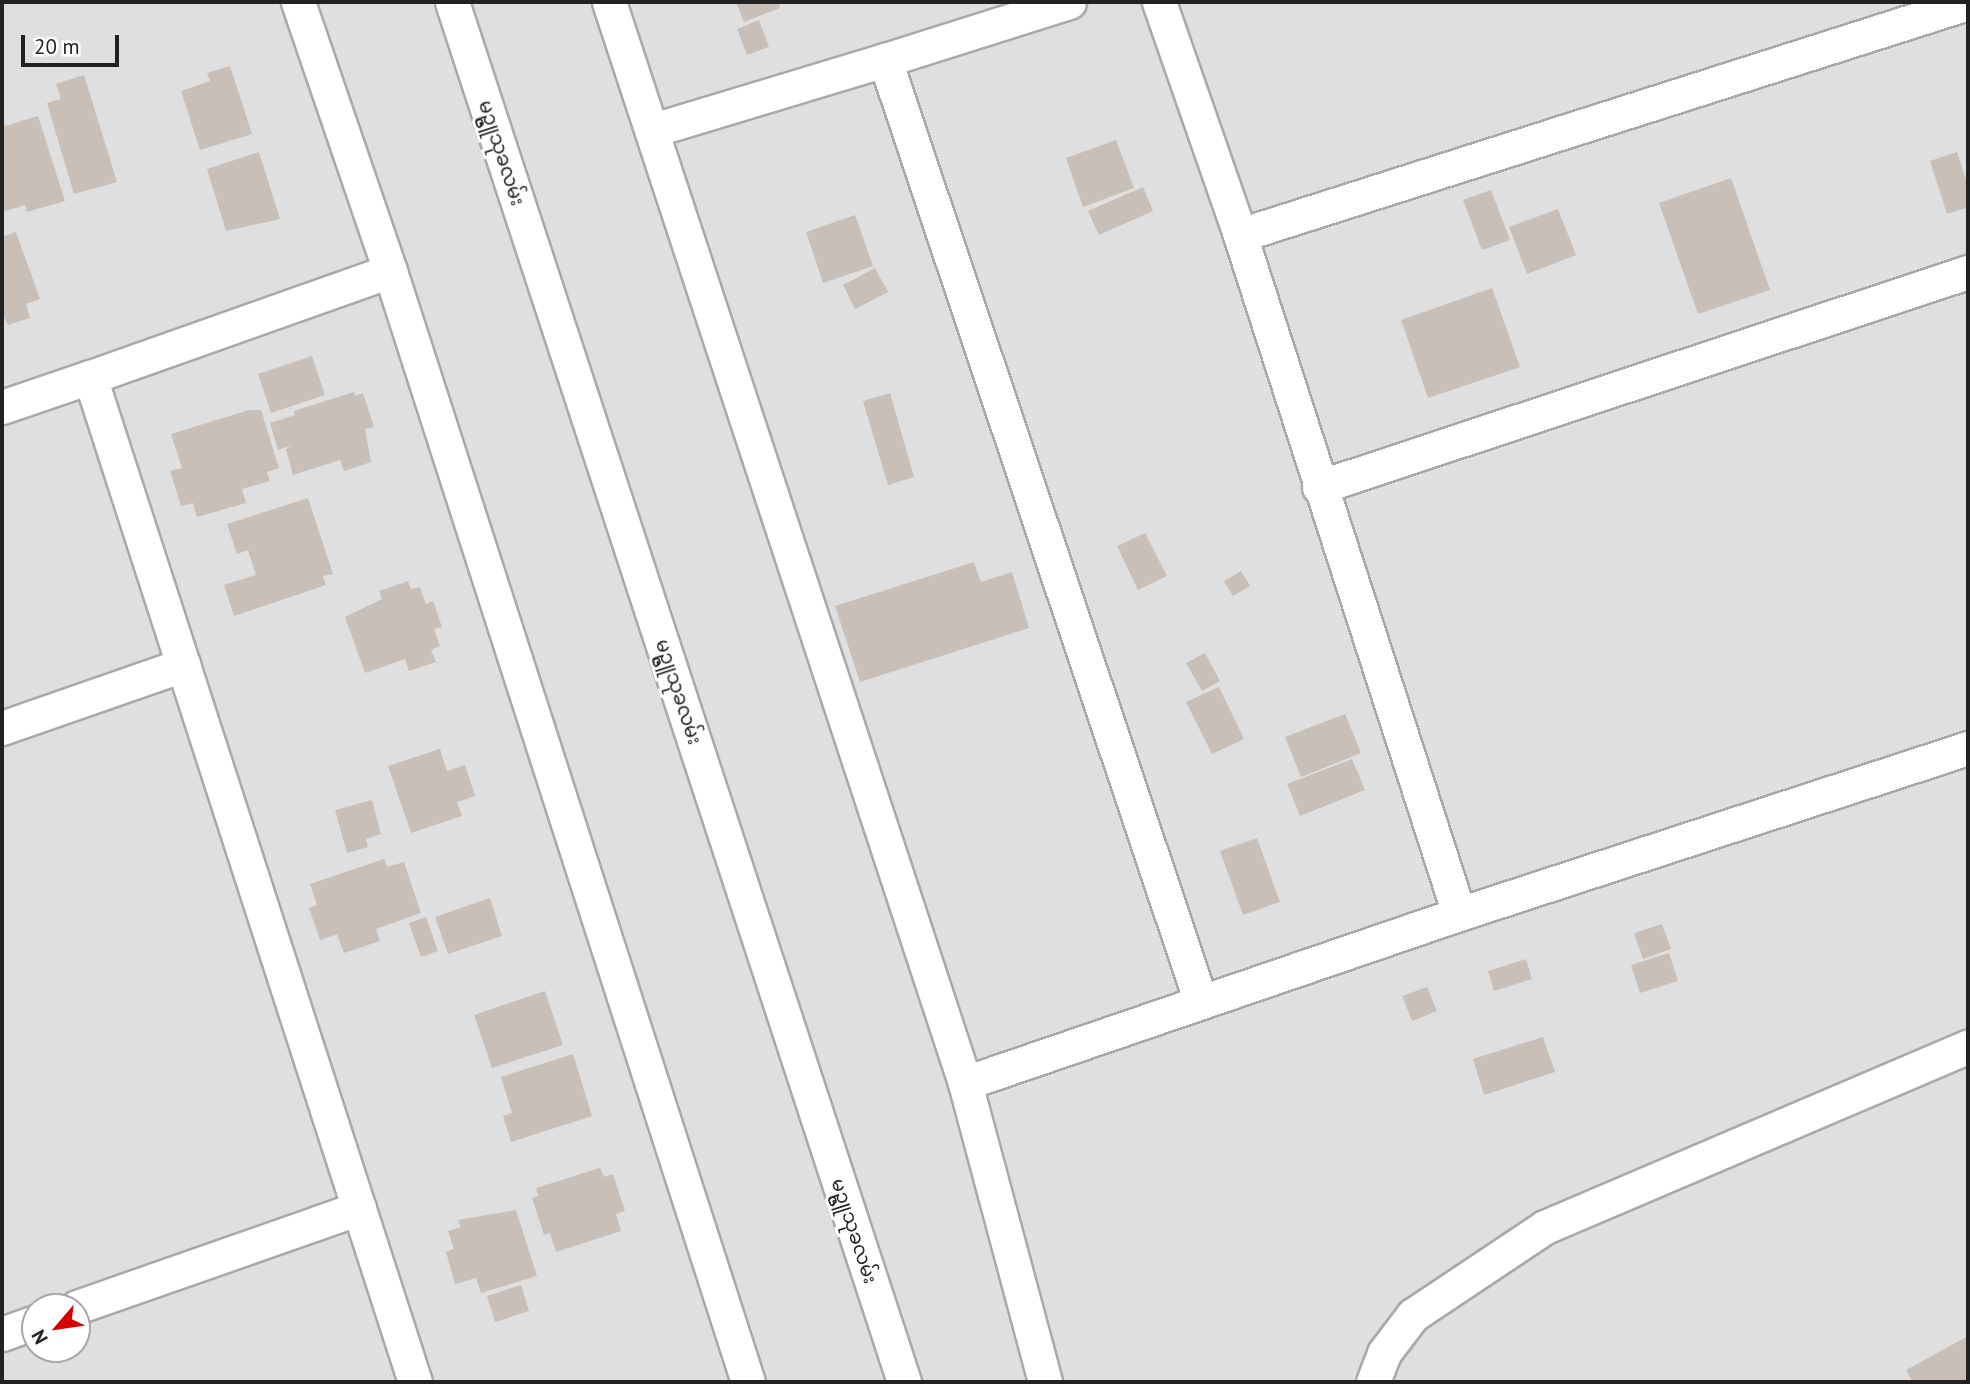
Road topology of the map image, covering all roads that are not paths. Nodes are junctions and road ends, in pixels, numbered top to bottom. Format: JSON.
{"nodes":[{"id":1,"x":298,"y":2,"type":"edge"},
{"id":2,"x":452,"y":2,"type":"edge"},
{"id":3,"x":608,"y":2,"type":"edge"},
{"id":4,"x":1069,"y":2,"type":"edge"},
{"id":5,"x":1158,"y":2,"type":"edge"},
{"id":6,"x":1968,"y":3,"type":"edge"},
{"id":7,"x":885,"y":60,"type":"junction"},
{"id":8,"x":653,"y":130,"type":"junction"},
{"id":9,"x":1240,"y":235,"type":"junction"},
{"id":10,"x":390,"y":271,"type":"junction"},
{"id":11,"x":1968,"y":272,"type":"edge"},
{"id":12,"x":90,"y":377,"type":"junction"},
{"id":13,"x":2,"y":407,"type":"edge"},
{"id":14,"x":1320,"y":487,"type":"junction"},
{"id":15,"x":183,"y":665,"type":"junction"},
{"id":16,"x":2,"y":728,"type":"edge"},
{"id":17,"x":1968,"y":748,"type":"edge"},
{"id":18,"x":1459,"y":914,"type":"junction"},
{"id":19,"x":1201,"y":1002,"type":"junction"},
{"id":20,"x":1968,"y":1047,"type":"edge"},
{"id":21,"x":965,"y":1083,"type":"junction"},
{"id":22,"x":359,"y":1208,"type":"junction"},
{"id":23,"x":91,"y":1302,"type":"edge"},
{"id":24,"x":21,"y":1327,"type":"edge"},
{"id":25,"x":2,"y":1334,"type":"edge"},
{"id":26,"x":415,"y":1382,"type":"edge"},
{"id":27,"x":748,"y":1382,"type":"edge"},
{"id":28,"x":904,"y":1382,"type":"edge"},
{"id":29,"x":1045,"y":1382,"type":"edge"},
{"id":30,"x":1373,"y":1382,"type":"edge"}],
"edges":[{"from":1,"to":10,"type":"street"},
{"from":2,"to":28,"type":"street","name":"မဥ္ဇူသုခလမ်း"},
{"from":3,"to":8,"type":"street"},
{"from":4,"to":7,"type":"street"},
{"from":5,"to":9,"type":"street"},
{"from":6,"to":9,"type":"street"},
{"from":7,"to":8,"type":"street"},
{"from":7,"to":19,"type":"street"},
{"from":8,"to":21,"type":"street"},
{"from":9,"to":14,"type":"street"},
{"from":10,"to":12,"type":"street"},
{"from":10,"to":27,"type":"street"},
{"from":11,"to":14,"type":"street"},
{"from":12,"to":13,"type":"street"},
{"from":12,"to":15,"type":"street"},
{"from":14,"to":18,"type":"street"},
{"from":15,"to":16,"type":"street"},
{"from":15,"to":22,"type":"street"},
{"from":17,"to":18,"type":"street"},
{"from":18,"to":19,"type":"street"},
{"from":19,"to":21,"type":"street"},
{"from":20,"to":30,"type":"street"},
{"from":21,"to":29,"type":"street"},
{"from":22,"to":23,"type":"street"},
{"from":22,"to":26,"type":"street"},
{"from":24,"to":25,"type":"street"}]}
